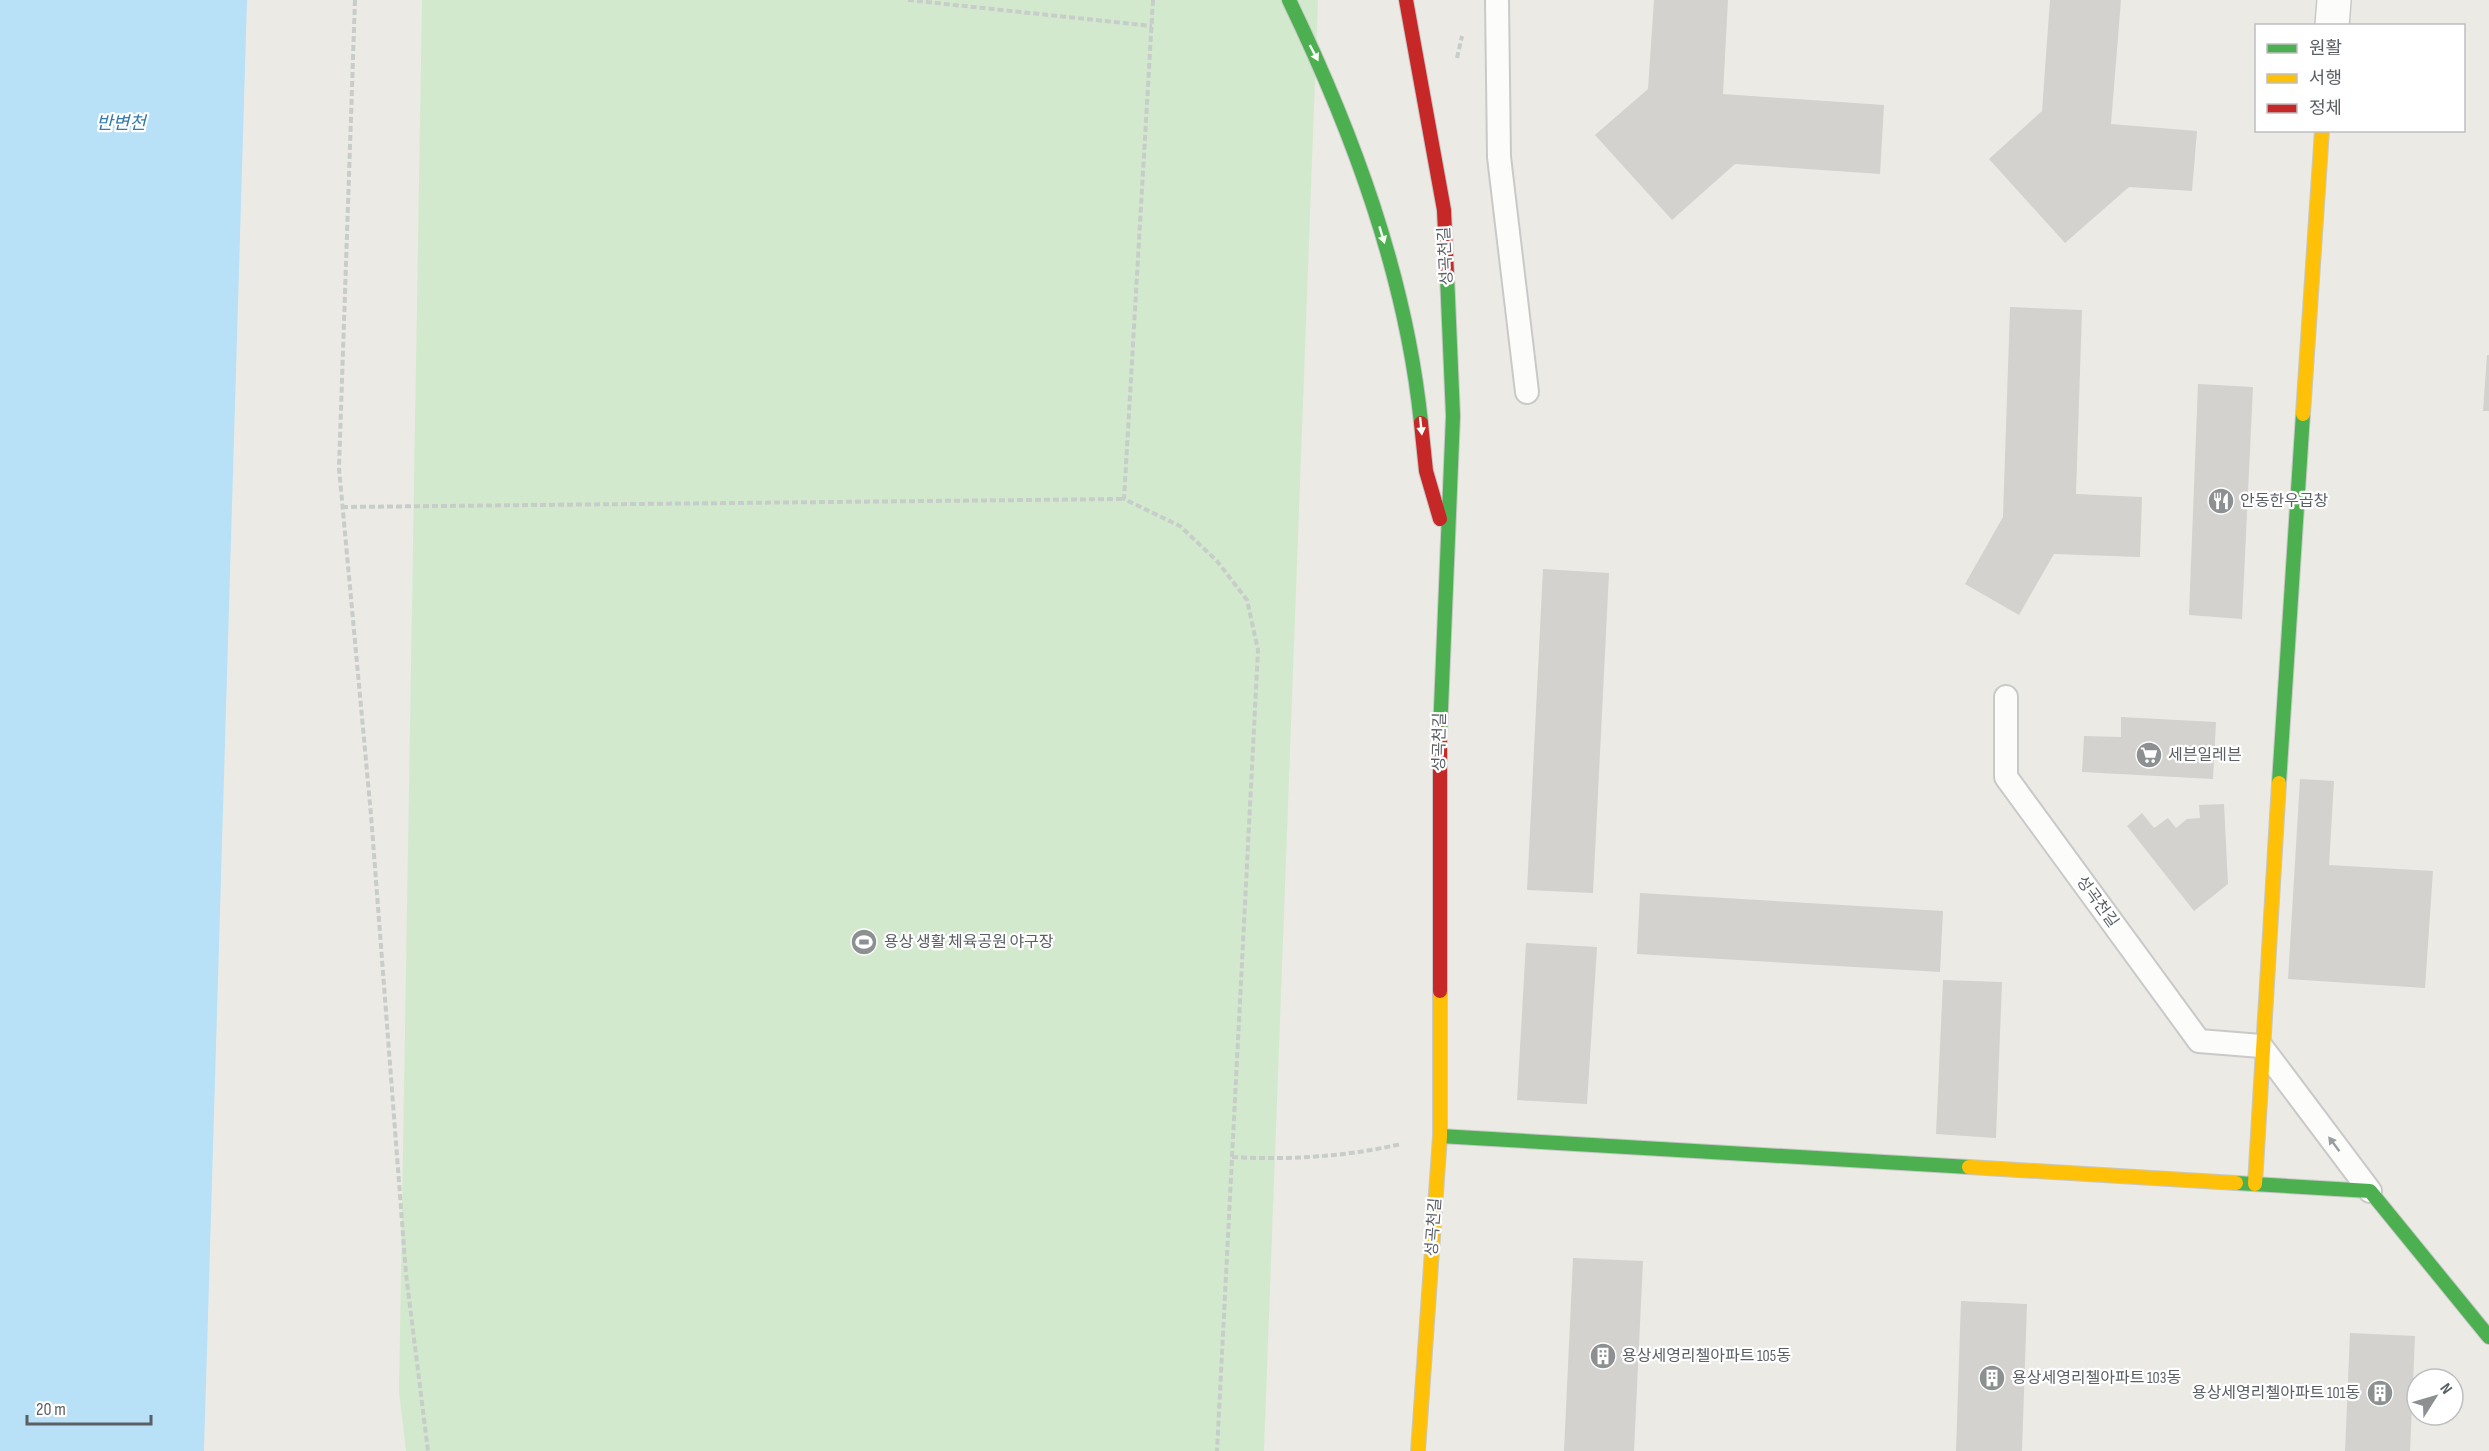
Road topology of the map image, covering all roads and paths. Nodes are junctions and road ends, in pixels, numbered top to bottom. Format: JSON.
{"nodes":[{"id":1,"x":355,"y":0,"type":"edge"},
{"id":2,"x":908,"y":0,"type":"edge"},
{"id":3,"x":1153,"y":0,"type":"edge"},
{"id":4,"x":1289,"y":0,"type":"edge"},
{"id":5,"x":1406,"y":0,"type":"edge"},
{"id":6,"x":1497,"y":0,"type":"edge"},
{"id":7,"x":2334,"y":0,"type":"edge"},
{"id":8,"x":2332,"y":24,"type":"edge"},
{"id":9,"x":1152,"y":26,"type":"junction"},
{"id":10,"x":2322,"y":132,"type":"edge"},
{"id":11,"x":1527,"y":392,"type":"dead end"},
{"id":12,"x":1124,"y":499,"type":"junction"},
{"id":13,"x":342,"y":507,"type":"junction"},
{"id":14,"x":1448,"y":543,"type":"junction"},
{"id":15,"x":2007,"y":697,"type":"dead end"},
{"id":16,"x":2261,"y":1046,"type":"junction"},
{"id":17,"x":1440,"y":1136,"type":"junction"},
{"id":18,"x":1232,"y":1157,"type":"junction"},
{"id":19,"x":2255,"y":1184,"type":"junction"},
{"id":20,"x":2370,"y":1191,"type":"junction"},
{"id":21,"x":2489,"y":1337,"type":"edge"},
{"id":22,"x":428,"y":1451,"type":"edge"},
{"id":23,"x":1217,"y":1451,"type":"edge"},
{"id":24,"x":1418,"y":1451,"type":"edge"}],
"edges":[{"from":1,"to":13,"type":"path"},
{"from":2,"to":9,"type":"path"},
{"from":3,"to":9,"type":"path"},
{"from":4,"to":14,"type":"street","one_way":true},
{"from":5,"to":14,"type":"street","name":"성곡천길"},
{"from":6,"to":11,"type":"lane"},
{"from":7,"to":8,"type":"street"},
{"from":9,"to":12,"type":"path"},
{"from":10,"to":16,"type":"street"},
{"from":12,"to":13,"type":"path"},
{"from":12,"to":18,"type":"path"},
{"from":13,"to":22,"type":"path"},
{"from":14,"to":17,"type":"street","name":"성곡천길"},
{"from":15,"to":16,"type":"lane","name":"성곡천길"},
{"from":16,"to":19,"type":"street"},
{"from":20,"to":16,"type":"lane","one_way":true},
{"from":17,"to":18,"type":"path"},
{"from":17,"to":19,"type":"street"},
{"from":17,"to":24,"type":"street","name":"성곡천길"},
{"from":18,"to":23,"type":"path"},
{"from":19,"to":20,"type":"street"},
{"from":20,"to":21,"type":"street"}]}
